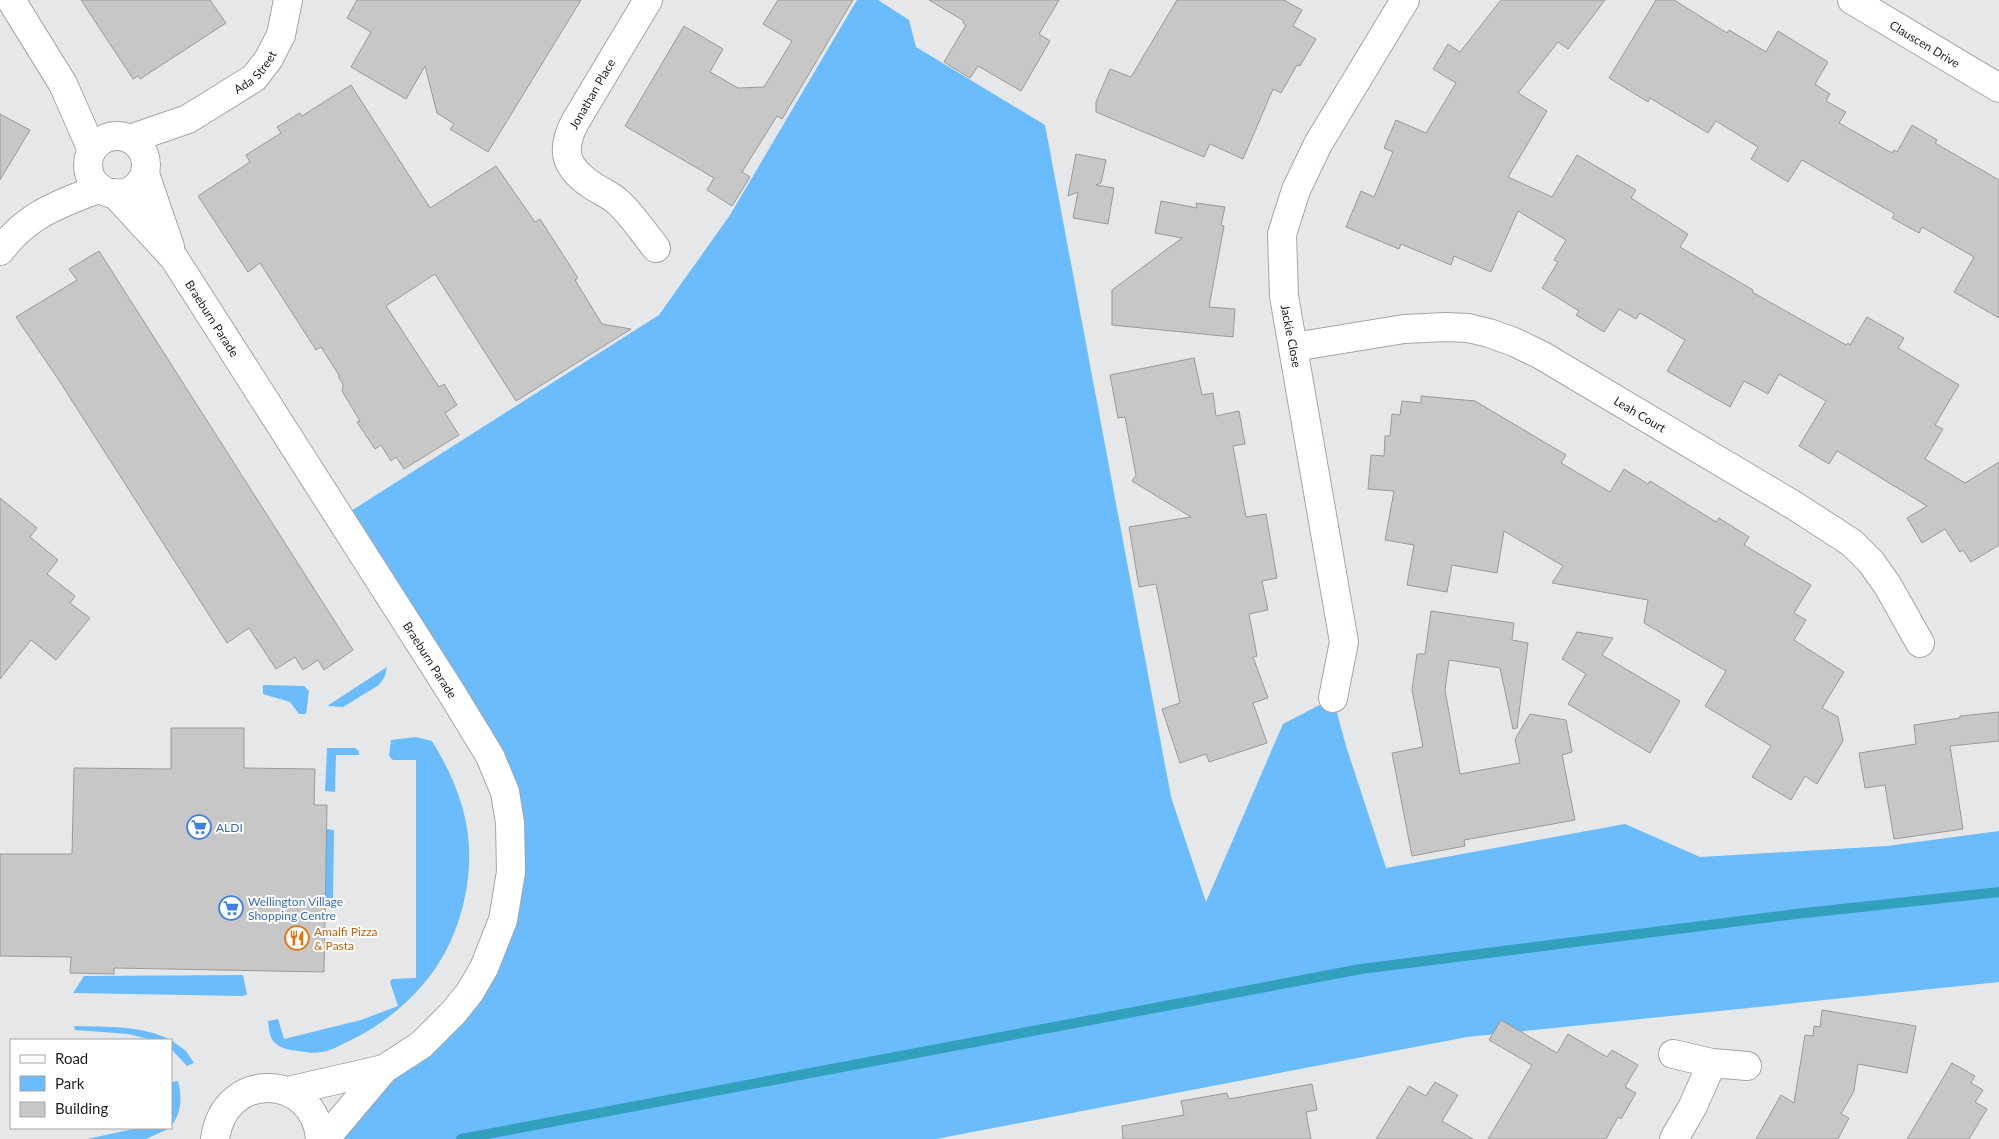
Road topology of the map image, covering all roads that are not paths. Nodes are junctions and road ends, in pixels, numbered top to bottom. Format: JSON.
{"nodes":[{"id":1,"x":12,"y":0,"type":"edge"},
{"id":2,"x":288,"y":0,"type":"edge"},
{"id":3,"x":648,"y":0,"type":"edge"},
{"id":4,"x":1406,"y":0,"type":"edge"},
{"id":5,"x":1852,"y":0,"type":"edge"},
{"id":6,"x":63,"y":84,"type":"junction"},
{"id":7,"x":1999,"y":88,"type":"edge"},
{"id":8,"x":188,"y":119,"type":"junction"},
{"id":9,"x":124,"y":137,"type":"junction"},
{"id":10,"x":145,"y":168,"type":"junction"},
{"id":11,"x":99,"y":174,"type":"junction"},
{"id":12,"x":656,"y":248,"type":"dead end"},
{"id":13,"x":0,"y":251,"type":"edge"},
{"id":14,"x":174,"y":258,"type":"junction"},
{"id":15,"x":1294,"y":347,"type":"junction"},
{"id":16,"x":1920,"y":643,"type":"dead end"},
{"id":17,"x":1333,"y":698,"type":"dead end"},
{"id":18,"x":1673,"y":1054,"type":"dead end"},
{"id":19,"x":1712,"y":1063,"type":"junction"},
{"id":20,"x":1747,"y":1066,"type":"dead end"},
{"id":21,"x":384,"y":1069,"type":"junction"},
{"id":22,"x":288,"y":1091,"type":"junction"},
{"id":23,"x":213,"y":1134,"type":"edge"},
{"id":24,"x":320,"y":1139,"type":"edge"},
{"id":25,"x":325,"y":1139,"type":"edge"},
{"id":26,"x":1674,"y":1139,"type":"edge"}],
"edges":[{"from":1,"to":6,"type":"street","name":"Braeburn Parade"},
{"from":2,"to":8,"type":"street","name":"Ada Street"},
{"from":3,"to":12,"type":"street","name":"Jonathan Place"},
{"from":4,"to":15,"type":"street","name":"Jackie Close"},
{"from":5,"to":7,"type":"street","name":"Clauscen Drive"},
{"from":6,"to":9,"type":"street","name":"Braeburn Parade"},
{"from":6,"to":11,"type":"street","name":"Braeburn Parade"},
{"from":8,"to":9,"type":"street","name":"Ada Street"},
{"from":8,"to":10,"type":"street","name":"Ada Street"},
{"from":9,"to":10,"type":"street"},
{"from":9,"to":11,"type":"street"},
{"from":10,"to":11,"type":"street"},
{"from":10,"to":14,"type":"street","name":"Braeburn Parade"},
{"from":11,"to":13,"type":"street"},
{"from":11,"to":14,"type":"street","name":"Braeburn Parade"},
{"from":14,"to":21,"type":"street","name":"Braeburn Parade"},
{"from":15,"to":16,"type":"street","name":"Leah Court"},
{"from":15,"to":17,"type":"street","name":"Jackie Close"},
{"from":18,"to":19,"type":"street"},
{"from":19,"to":20,"type":"street"},
{"from":19,"to":26,"type":"street"},
{"from":21,"to":22,"type":"street","name":"Braeburn Parade"},
{"from":21,"to":25,"type":"street","name":"Braeburn Parade"},
{"from":22,"to":23,"type":"street"},
{"from":22,"to":24,"type":"street"}]}
